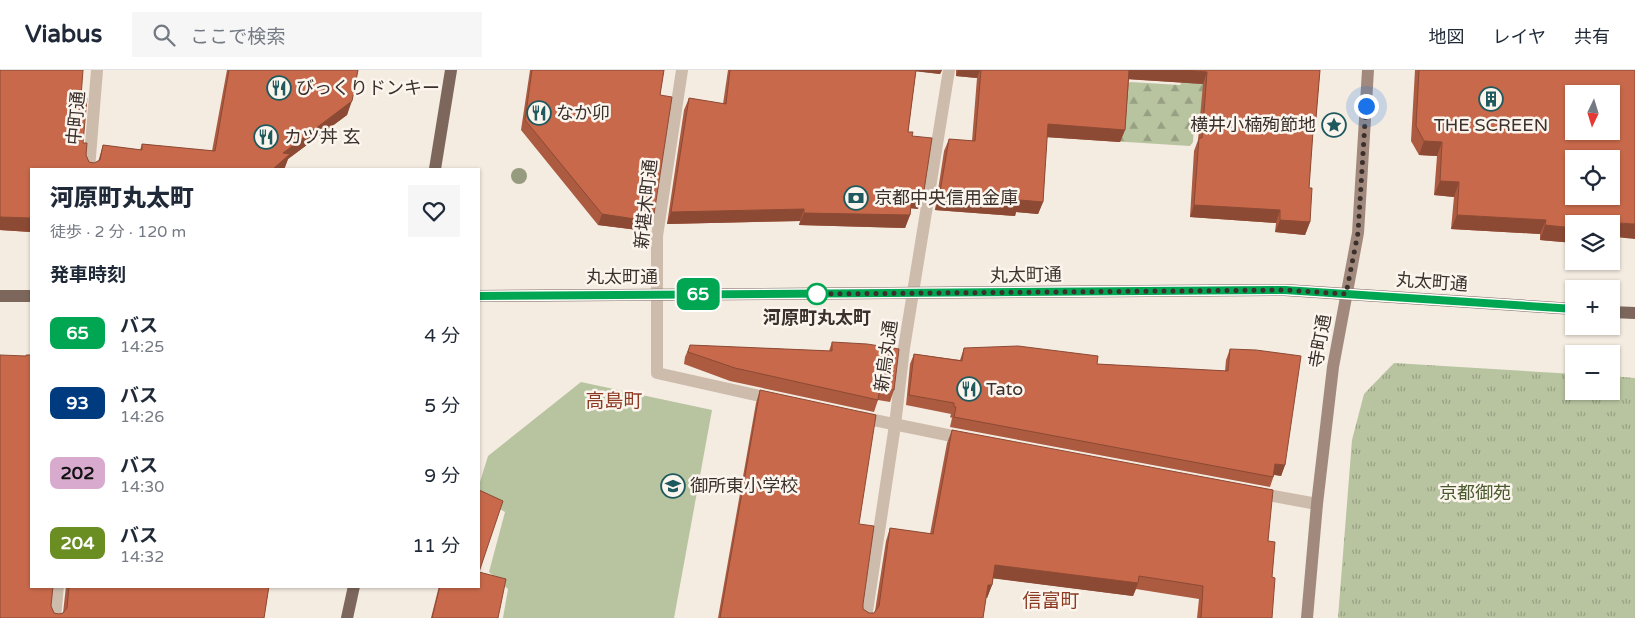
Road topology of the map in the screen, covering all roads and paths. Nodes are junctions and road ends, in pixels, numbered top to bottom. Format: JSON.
{"nodes":[{"id":1,"x":97,"y":70,"type":"edge"},
{"id":2,"x":451,"y":70,"type":"edge"},
{"id":3,"x":682,"y":70,"type":"edge"},
{"id":4,"x":949,"y":70,"type":"edge"},
{"id":5,"x":1368,"y":70,"type":"edge"},
{"id":6,"x":89,"y":168,"type":"edge"},
{"id":7,"x":435,"y":168,"type":"edge"},
{"id":8,"x":913,"y":293,"type":"junction"},
{"id":9,"x":658,"y":294,"type":"junction"},
{"id":10,"x":1346,"y":294,"type":"junction"},
{"id":11,"x":0,"y":296,"type":"edge"},
{"id":12,"x":30,"y":296,"type":"edge"},
{"id":13,"x":480,"y":296,"type":"edge"},
{"id":14,"x":1565,"y":308,"type":"edge"},
{"id":15,"x":1620,"y":312,"type":"edge"},
{"id":16,"x":1635,"y":313,"type":"edge"},
{"id":17,"x":790,"y":402,"type":"edge"},
{"id":18,"x":847,"y":415,"type":"edge"},
{"id":19,"x":895,"y":425,"type":"junction"},
{"id":20,"x":982,"y":442,"type":"edge"},
{"id":21,"x":1246,"y":491,"type":"edge"},
{"id":22,"x":1317,"y":504,"type":"junction"},
{"id":23,"x":58,"y":588,"type":"edge"},
{"id":24,"x":354,"y":588,"type":"edge"},
{"id":25,"x":55,"y":618,"type":"edge"},
{"id":26,"x":347,"y":618,"type":"edge"},
{"id":27,"x":866,"y":618,"type":"edge"},
{"id":28,"x":1307,"y":618,"type":"edge"}],
"edges":[{"from":1,"to":6,"type":"street","name":"中町通"},
{"from":2,"to":7,"type":"main road"},
{"from":3,"to":9,"type":"street","name":"新堪木町通"},
{"from":4,"to":8,"type":"street","name":"新烏丸通"},
{"from":5,"to":10,"type":"street","name":"寺町通"},
{"from":8,"to":9,"type":"main road","name":"丸太町通"},
{"from":8,"to":10,"type":"main road","name":"丸太町通"},
{"from":8,"to":19,"type":"street","name":"新烏丸通"},
{"from":9,"to":13,"type":"main road","name":"丸太町通"},
{"from":9,"to":17,"type":"street","name":"新堪木町通"},
{"from":10,"to":14,"type":"main road","name":"丸太町通"},
{"from":10,"to":22,"type":"street","name":"寺町通"},
{"from":11,"to":12,"type":"main road"},
{"from":15,"to":16,"type":"main road"},
{"from":18,"to":19,"type":"street"},
{"from":19,"to":20,"type":"street"},
{"from":19,"to":27,"type":"street","name":"新烏丸通"},
{"from":21,"to":22,"type":"street"},
{"from":22,"to":28,"type":"street","name":"寺町通"},
{"from":23,"to":25,"type":"street"},
{"from":24,"to":26,"type":"main road"}]}
